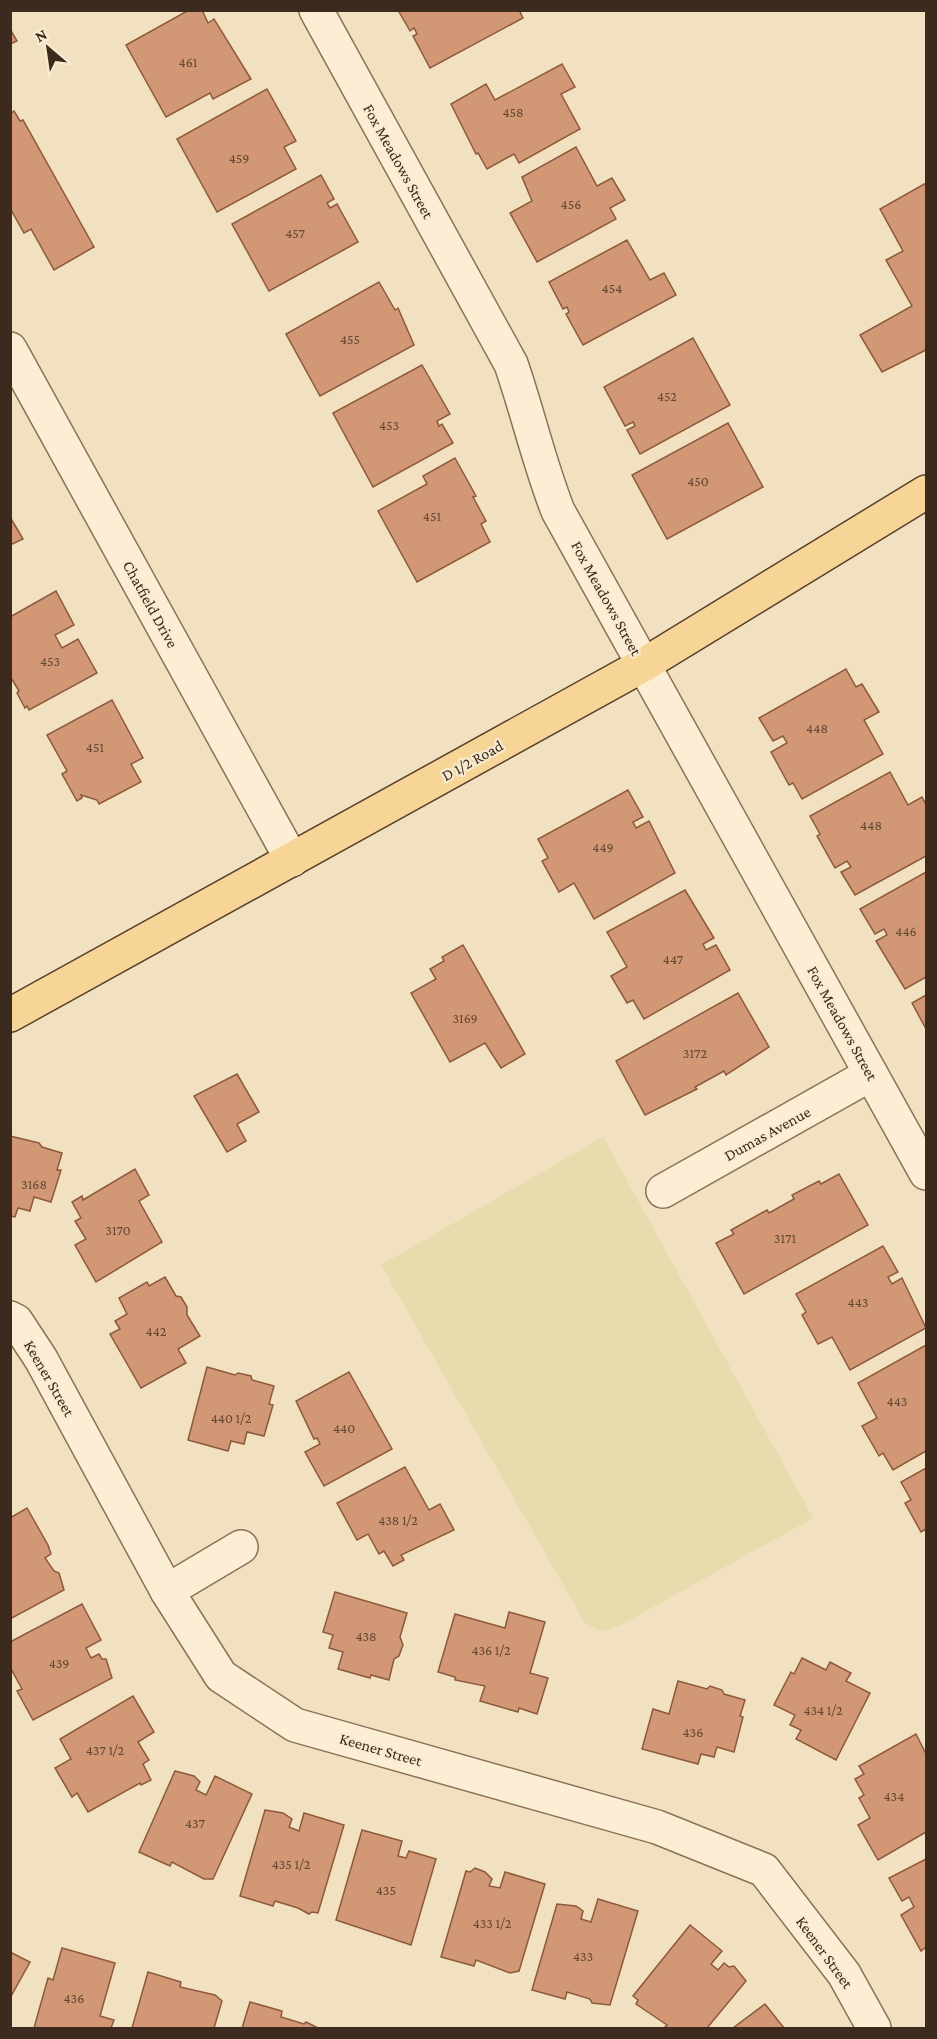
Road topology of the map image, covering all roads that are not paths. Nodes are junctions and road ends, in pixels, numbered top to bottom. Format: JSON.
{"nodes":[{"id":1,"x":316,"y":10,"type":"edge"},
{"id":2,"x":10,"y":348,"type":"edge"},
{"id":3,"x":927,"y":492,"type":"edge"},
{"id":4,"x":645,"y":664,"type":"junction"},
{"id":5,"x":292,"y":860,"type":"junction"},
{"id":6,"x":10,"y":1014,"type":"edge"},
{"id":7,"x":871,"y":1074,"type":"junction"},
{"id":8,"x":927,"y":1173,"type":"edge"},
{"id":9,"x":663,"y":1191,"type":"dead end"},
{"id":10,"x":10,"y":1318,"type":"edge"},
{"id":11,"x":241,"y":1548,"type":"dead end"},
{"id":12,"x":167,"y":1591,"type":"junction"},
{"id":13,"x":874,"y":2028,"type":"edge"}],
"edges":[{"from":1,"to":4,"type":"street","name":"Fox Meadows Street"},
{"from":2,"to":5,"type":"street","name":"Chatfield Drive"},
{"from":3,"to":4,"type":"main road","name":"D 1/2 Road"},
{"from":4,"to":5,"type":"main road","name":"D 1/2 Road"},
{"from":4,"to":7,"type":"street","name":"Fox Meadows Street"},
{"from":5,"to":6,"type":"main road","name":"D 1/2 Road"},
{"from":7,"to":8,"type":"street","name":"Fox Meadows Street"},
{"from":7,"to":9,"type":"street","name":"Dumas Avenue"},
{"from":10,"to":12,"type":"street","name":"Keener Street"},
{"from":11,"to":12,"type":"street"},
{"from":12,"to":13,"type":"street","name":"Keener Street"}]}
